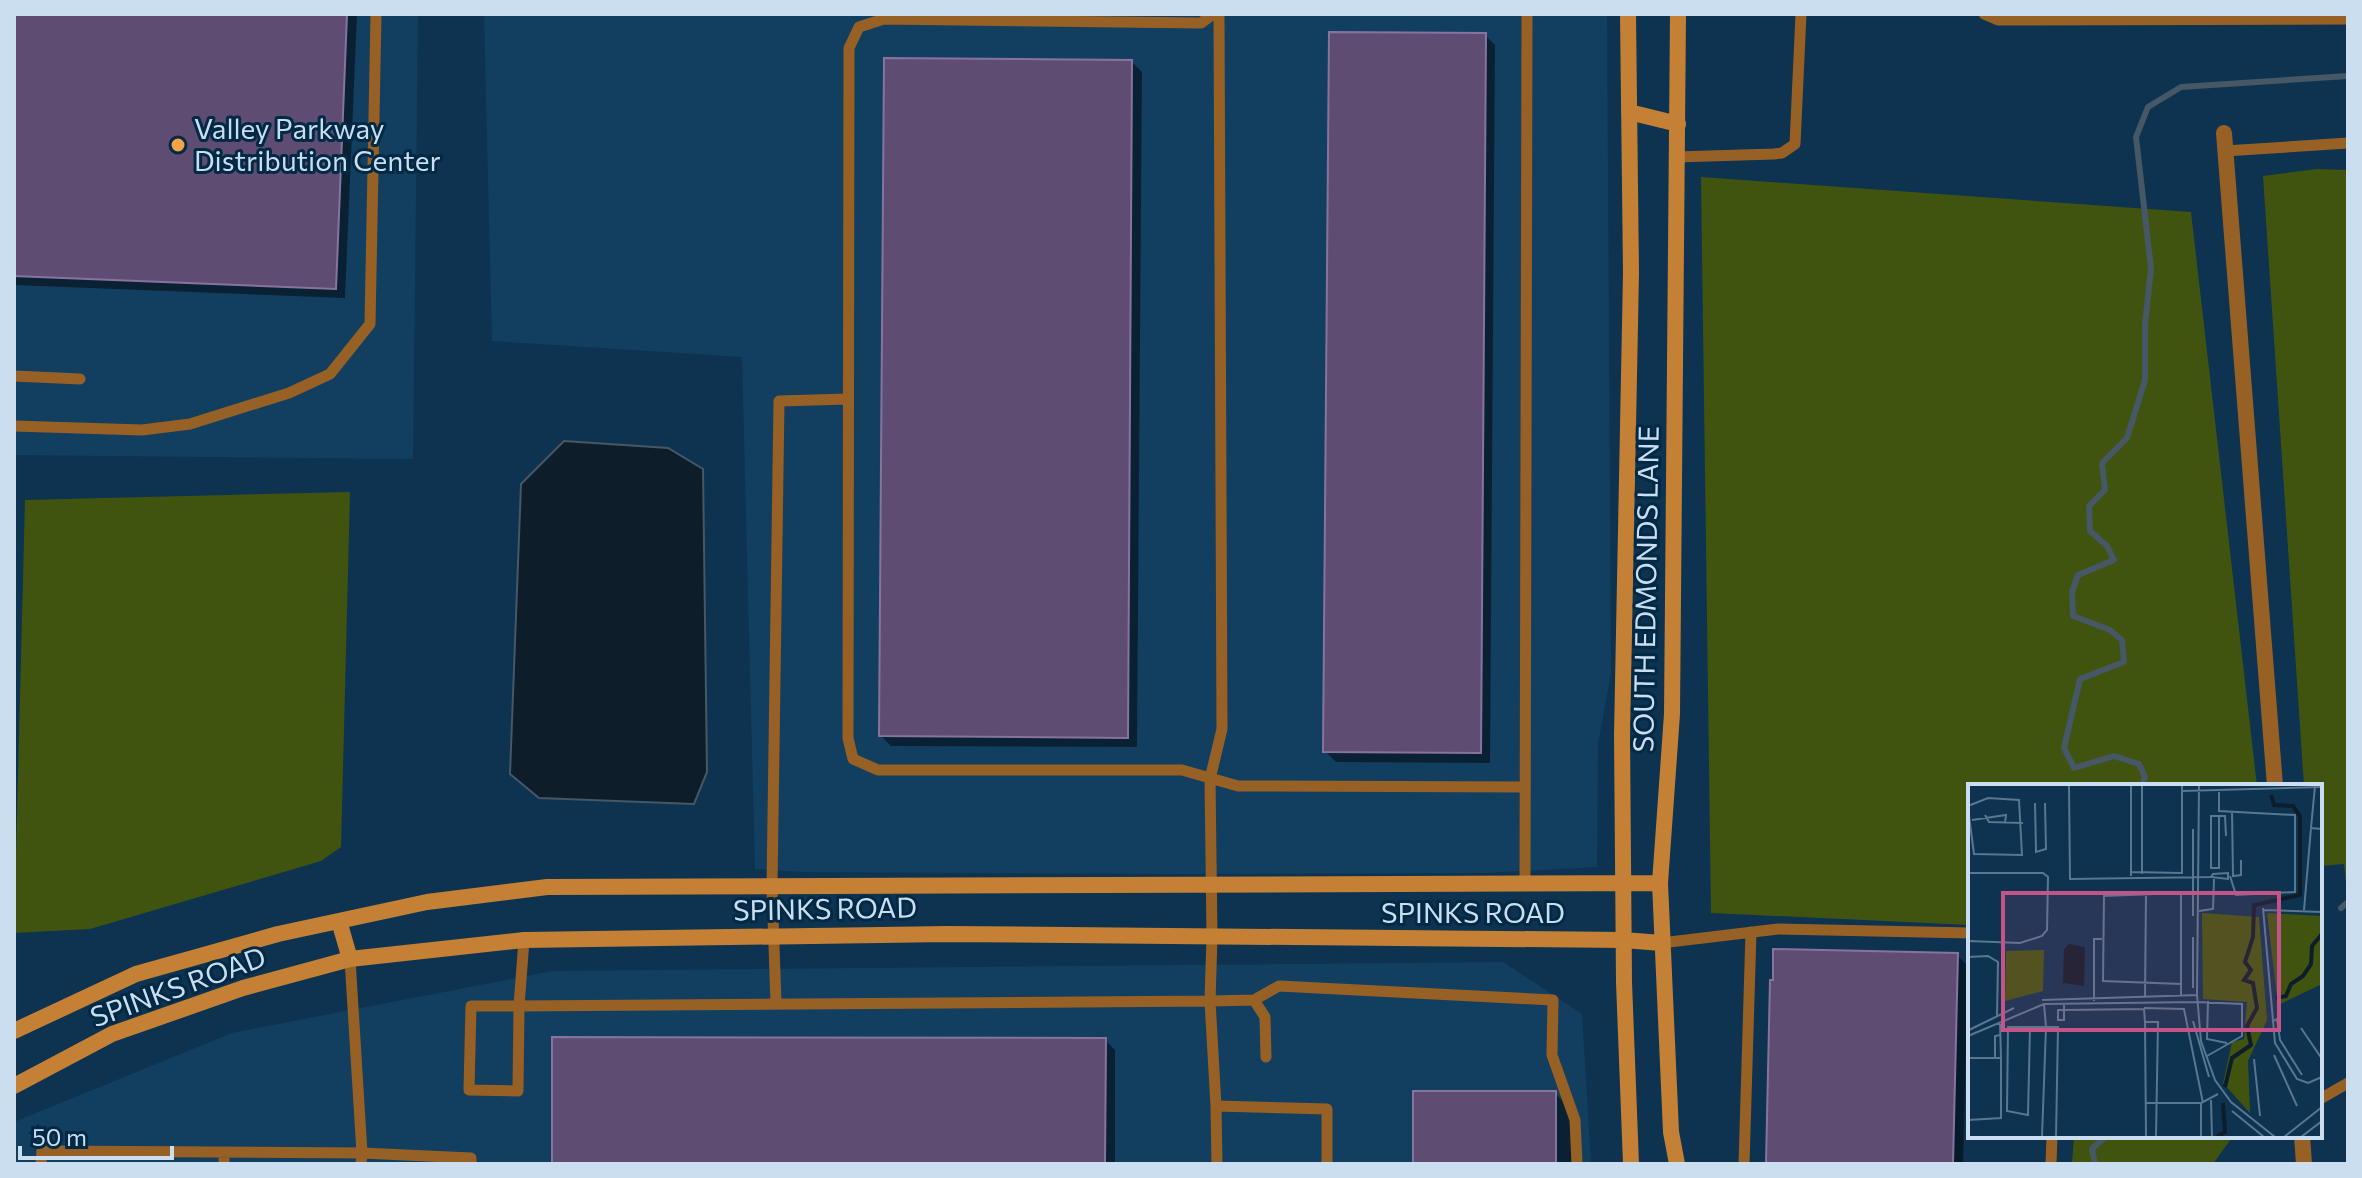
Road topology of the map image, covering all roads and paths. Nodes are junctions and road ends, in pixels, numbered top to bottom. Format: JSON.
{"nodes":[{"id":1,"x":376,"y":14,"type":"edge"},
{"id":2,"x":1216,"y":14,"type":"edge"},
{"id":3,"x":1527,"y":14,"type":"edge"},
{"id":4,"x":1628,"y":14,"type":"edge"},
{"id":5,"x":1678,"y":14,"type":"edge"},
{"id":6,"x":1801,"y":14,"type":"edge"},
{"id":7,"x":1984,"y":14,"type":"edge"},
{"id":8,"x":2348,"y":19,"type":"edge"},
{"id":9,"x":1629,"y":112,"type":"junction"},
{"id":10,"x":1678,"y":124,"type":"junction"},
{"id":11,"x":2224,"y":133,"type":"dead end"},
{"id":12,"x":2348,"y":143,"type":"edge"},
{"id":13,"x":2225,"y":151,"type":"junction"},
{"id":14,"x":1676,"y":157,"type":"junction"},
{"id":15,"x":14,"y":376,"type":"edge"},
{"id":16,"x":80,"y":379,"type":"dead end"},
{"id":17,"x":848,"y":399,"type":"junction"},
{"id":18,"x":14,"y":426,"type":"edge"},
{"id":19,"x":1210,"y":779,"type":"junction"},
{"id":20,"x":2275,"y":784,"type":"edge"},
{"id":21,"x":1525,"y":787,"type":"junction"},
{"id":22,"x":1660,"y":883,"type":"junction"},
{"id":23,"x":1525,"y":884,"type":"junction"},
{"id":24,"x":1623,"y":884,"type":"junction"},
{"id":25,"x":1210,"y":885,"type":"junction"},
{"id":26,"x":772,"y":887,"type":"junction"},
{"id":27,"x":339,"y":921,"type":"junction"},
{"id":28,"x":1751,"y":932,"type":"junction"},
{"id":29,"x":1968,"y":933,"type":"edge"},
{"id":30,"x":773,"y":936,"type":"junction"},
{"id":31,"x":1212,"y":937,"type":"junction"},
{"id":32,"x":524,"y":940,"type":"junction"},
{"id":33,"x":1624,"y":940,"type":"junction"},
{"id":34,"x":1661,"y":943,"type":"junction"},
{"id":35,"x":350,"y":959,"type":"junction"},
{"id":36,"x":1254,"y":1000,"type":"junction"},
{"id":37,"x":1210,"y":1001,"type":"junction"},
{"id":38,"x":776,"y":1004,"type":"junction"},
{"id":39,"x":519,"y":1006,"type":"junction"},
{"id":40,"x":14,"y":1031,"type":"edge"},
{"id":41,"x":1266,"y":1057,"type":"dead end"},
{"id":42,"x":2348,"y":1083,"type":"edge"},
{"id":43,"x":14,"y":1086,"type":"edge"},
{"id":44,"x":2322,"y":1098,"type":"edge"},
{"id":45,"x":1216,"y":1106,"type":"junction"},
{"id":46,"x":2052,"y":1138,"type":"edge"},
{"id":47,"x":2302,"y":1138,"type":"edge"},
{"id":48,"x":224,"y":1158,"type":"edge"},
{"id":49,"x":361,"y":1158,"type":"edge"},
{"id":50,"x":41,"y":1164,"type":"edge"},
{"id":51,"x":471,"y":1164,"type":"edge"},
{"id":52,"x":1217,"y":1164,"type":"edge"},
{"id":53,"x":1327,"y":1164,"type":"edge"},
{"id":54,"x":1577,"y":1164,"type":"edge"},
{"id":55,"x":1631,"y":1164,"type":"edge"},
{"id":56,"x":1677,"y":1164,"type":"edge"},
{"id":57,"x":1744,"y":1164,"type":"edge"},
{"id":58,"x":2051,"y":1164,"type":"edge"},
{"id":59,"x":2304,"y":1164,"type":"edge"}],
"edges":[{"from":1,"to":18,"type":"lane"},
{"from":2,"to":17,"type":"lane"},
{"from":2,"to":19,"type":"lane"},
{"from":3,"to":21,"type":"lane"},
{"from":4,"to":9,"type":"main road","name":"SOUTH EDMONDS LANE"},
{"from":5,"to":10,"type":"main road","name":"SOUTH EDMONDS LANE"},
{"from":6,"to":14,"type":"lane"},
{"from":7,"to":8,"type":"lane"},
{"from":9,"to":10,"type":"main road"},
{"from":9,"to":24,"type":"main road","name":"SOUTH EDMONDS LANE"},
{"from":10,"to":14,"type":"main road","name":"SOUTH EDMONDS LANE"},
{"from":11,"to":13,"type":"street"},
{"from":12,"to":13,"type":"lane"},
{"from":13,"to":20,"type":"street"},
{"from":14,"to":22,"type":"main road","name":"SOUTH EDMONDS LANE"},
{"from":15,"to":16,"type":"lane"},
{"from":17,"to":19,"type":"lane"},
{"from":17,"to":26,"type":"lane"},
{"from":19,"to":21,"type":"lane"},
{"from":19,"to":25,"type":"lane"},
{"from":21,"to":23,"type":"lane"},
{"from":22,"to":24,"type":"main road","name":"SPINKS ROAD"},
{"from":22,"to":34,"type":"main road","name":"SOUTH EDMONDS LANE"},
{"from":23,"to":24,"type":"main road","name":"SPINKS ROAD"},
{"from":23,"to":25,"type":"main road","name":"SPINKS ROAD"},
{"from":24,"to":33,"type":"main road","name":"SOUTH EDMONDS LANE"},
{"from":25,"to":26,"type":"main road","name":"SPINKS ROAD"},
{"from":25,"to":31,"type":"lane"},
{"from":26,"to":27,"type":"main road","name":"SPINKS ROAD"},
{"from":26,"to":30,"type":"lane"},
{"from":27,"to":35,"type":"main road"},
{"from":27,"to":40,"type":"main road","name":"SPINKS ROAD"},
{"from":28,"to":29,"type":"lane"},
{"from":28,"to":34,"type":"lane"},
{"from":28,"to":57,"type":"lane"},
{"from":30,"to":31,"type":"main road","name":"SPINKS ROAD"},
{"from":30,"to":32,"type":"main road","name":"SPINKS ROAD"},
{"from":30,"to":38,"type":"lane"},
{"from":31,"to":33,"type":"main road","name":"SPINKS ROAD"},
{"from":31,"to":37,"type":"lane"},
{"from":32,"to":35,"type":"main road","name":"SPINKS ROAD"},
{"from":32,"to":39,"type":"lane"},
{"from":33,"to":34,"type":"main road","name":"SPINKS ROAD"},
{"from":33,"to":55,"type":"main road","name":"SOUTH EDMONDS LANE"},
{"from":34,"to":56,"type":"main road","name":"SOUTH EDMONDS LANE"},
{"from":35,"to":43,"type":"main road","name":"SPINKS ROAD"},
{"from":35,"to":49,"type":"lane"},
{"from":36,"to":37,"type":"lane"},
{"from":36,"to":41,"type":"lane"},
{"from":36,"to":54,"type":"lane"},
{"from":37,"to":38,"type":"lane"},
{"from":37,"to":45,"type":"lane"},
{"from":38,"to":39,"type":"lane"},
{"from":39,"to":39,"type":"lane"},
{"from":42,"to":44,"type":"lane"},
{"from":45,"to":52,"type":"lane"},
{"from":45,"to":53,"type":"lane"},
{"from":46,"to":58,"type":"lane"},
{"from":47,"to":59,"type":"street"},
{"from":48,"to":49,"type":"lane"},
{"from":48,"to":50,"type":"lane"},
{"from":49,"to":51,"type":"lane"}]}
